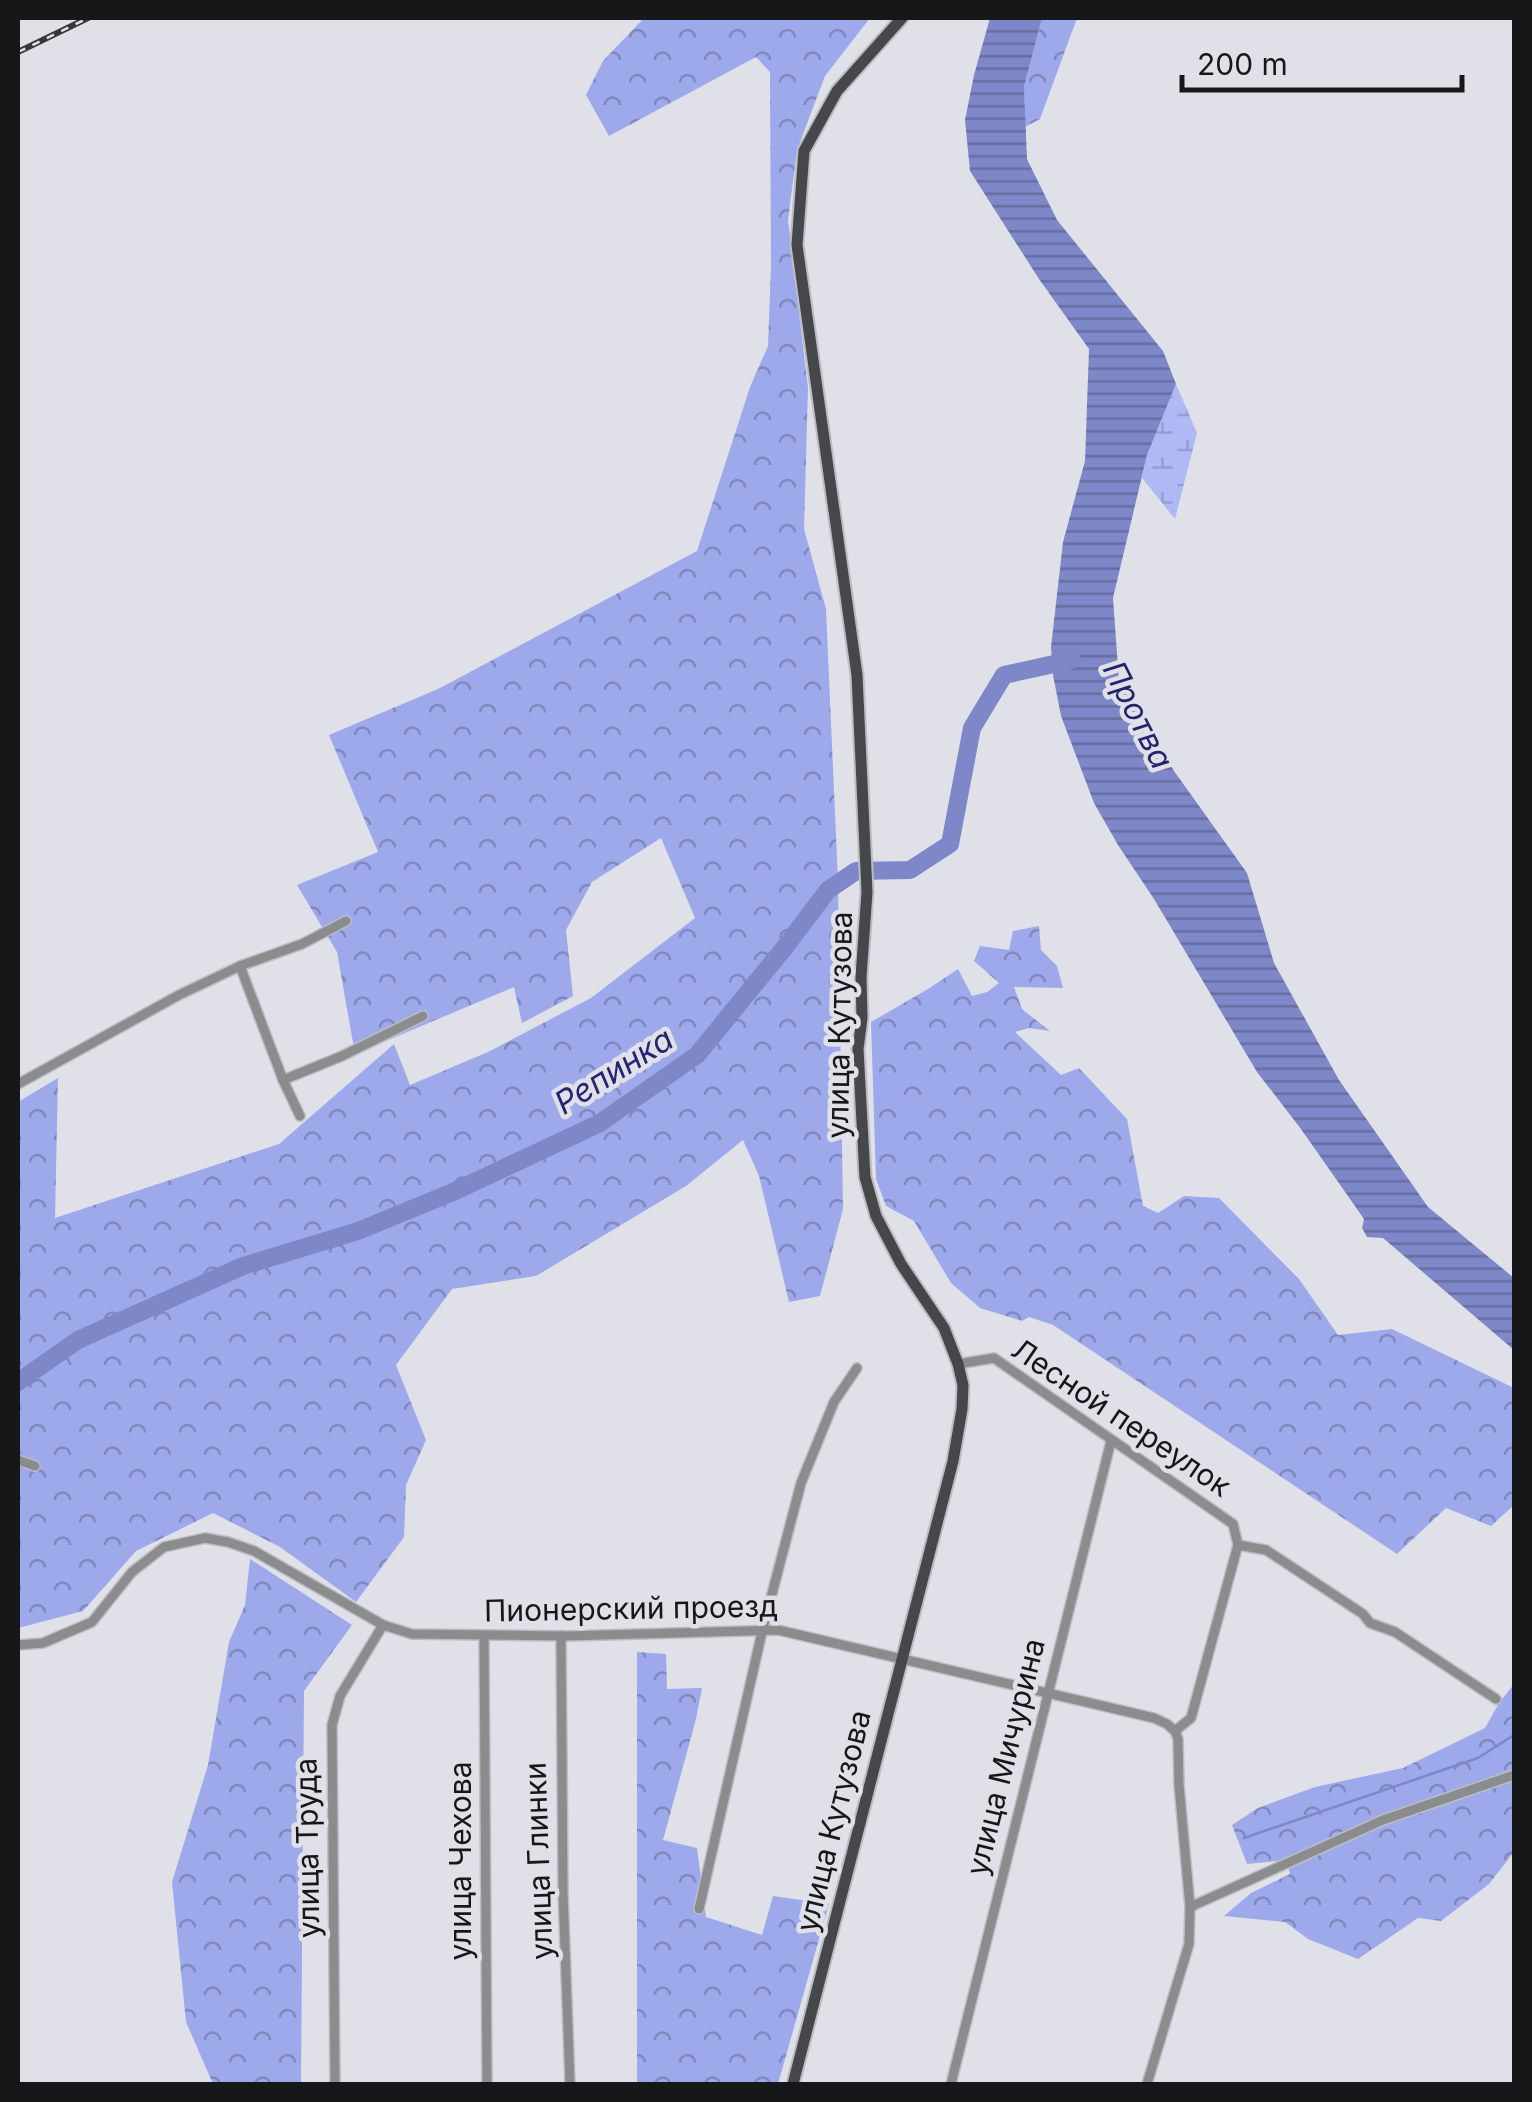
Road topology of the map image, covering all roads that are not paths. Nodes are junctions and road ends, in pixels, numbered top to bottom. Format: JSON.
{"nodes":[{"id":1,"x":902,"y":18,"type":"edge"},
{"id":2,"x":346,"y":921,"type":"dead end"},
{"id":3,"x":240,"y":966,"type":"junction"},
{"id":4,"x":424,"y":1016,"type":"dead end"},
{"id":5,"x":283,"y":1080,"type":"junction"},
{"id":6,"x":18,"y":1084,"type":"edge"},
{"id":7,"x":300,"y":1116,"type":"dead end"},
{"id":8,"x":958,"y":1364,"type":"junction"},
{"id":9,"x":857,"y":1368,"type":"dead end"},
{"id":10,"x":1111,"y":1442,"type":"junction"},
{"id":11,"x":18,"y":1460,"type":"edge"},
{"id":12,"x":35,"y":1466,"type":"dead end"},
{"id":13,"x":1238,"y":1545,"type":"junction"},
{"id":14,"x":383,"y":1625,"type":"junction"},
{"id":15,"x":762,"y":1632,"type":"junction"},
{"id":16,"x":484,"y":1636,"type":"junction"},
{"id":17,"x":561,"y":1636,"type":"junction"},
{"id":18,"x":18,"y":1646,"type":"edge"},
{"id":19,"x":902,"y":1658,"type":"junction"},
{"id":20,"x":1048,"y":1693,"type":"junction"},
{"id":21,"x":1496,"y":1698,"type":"dead end"},
{"id":22,"x":1175,"y":1730,"type":"junction"},
{"id":23,"x":1514,"y":1775,"type":"edge"},
{"id":24,"x":1190,"y":1906,"type":"junction"},
{"id":25,"x":699,"y":1909,"type":"dead end"},
{"id":26,"x":335,"y":2084,"type":"edge"},
{"id":27,"x":488,"y":2084,"type":"edge"},
{"id":28,"x":570,"y":2084,"type":"edge"},
{"id":29,"x":793,"y":2084,"type":"edge"},
{"id":30,"x":951,"y":2084,"type":"edge"},
{"id":31,"x":1147,"y":2084,"type":"edge"}],
"edges":[{"from":1,"to":8,"type":"main road","name":"улица Кутузова"},
{"from":2,"to":3,"type":"street"},
{"from":3,"to":5,"type":"street"},
{"from":3,"to":6,"type":"street"},
{"from":4,"to":5,"type":"street"},
{"from":5,"to":7,"type":"street"},
{"from":8,"to":10,"type":"street","name":"Лесной переулок"},
{"from":8,"to":19,"type":"main road","name":"улица Кутузова"},
{"from":9,"to":15,"type":"street"},
{"from":10,"to":13,"type":"street","name":"Лесной переулок"},
{"from":10,"to":20,"type":"street","name":"улица Мичурина"},
{"from":11,"to":12,"type":"street"},
{"from":13,"to":21,"type":"street"},
{"from":13,"to":22,"type":"street"},
{"from":14,"to":16,"type":"street","name":"Пионерский проезд"},
{"from":14,"to":18,"type":"street","name":"Пионерский проезд"},
{"from":14,"to":26,"type":"street","name":"улица Труда"},
{"from":15,"to":17,"type":"street","name":"Пионерский проезд"},
{"from":15,"to":19,"type":"street","name":"Пионерский проезд"},
{"from":15,"to":25,"type":"street"},
{"from":16,"to":17,"type":"street","name":"Пионерский проезд"},
{"from":16,"to":27,"type":"street","name":"улица Чехова"},
{"from":17,"to":28,"type":"street","name":"улица Глинки"},
{"from":19,"to":20,"type":"street","name":"Пионерский проезд"},
{"from":19,"to":29,"type":"main road","name":"улица Кутузова"},
{"from":20,"to":22,"type":"street","name":"Пионерский проезд"},
{"from":20,"to":30,"type":"street","name":"улица Мичурина"},
{"from":22,"to":24,"type":"street"},
{"from":23,"to":24,"type":"street"},
{"from":24,"to":31,"type":"street"}]}
